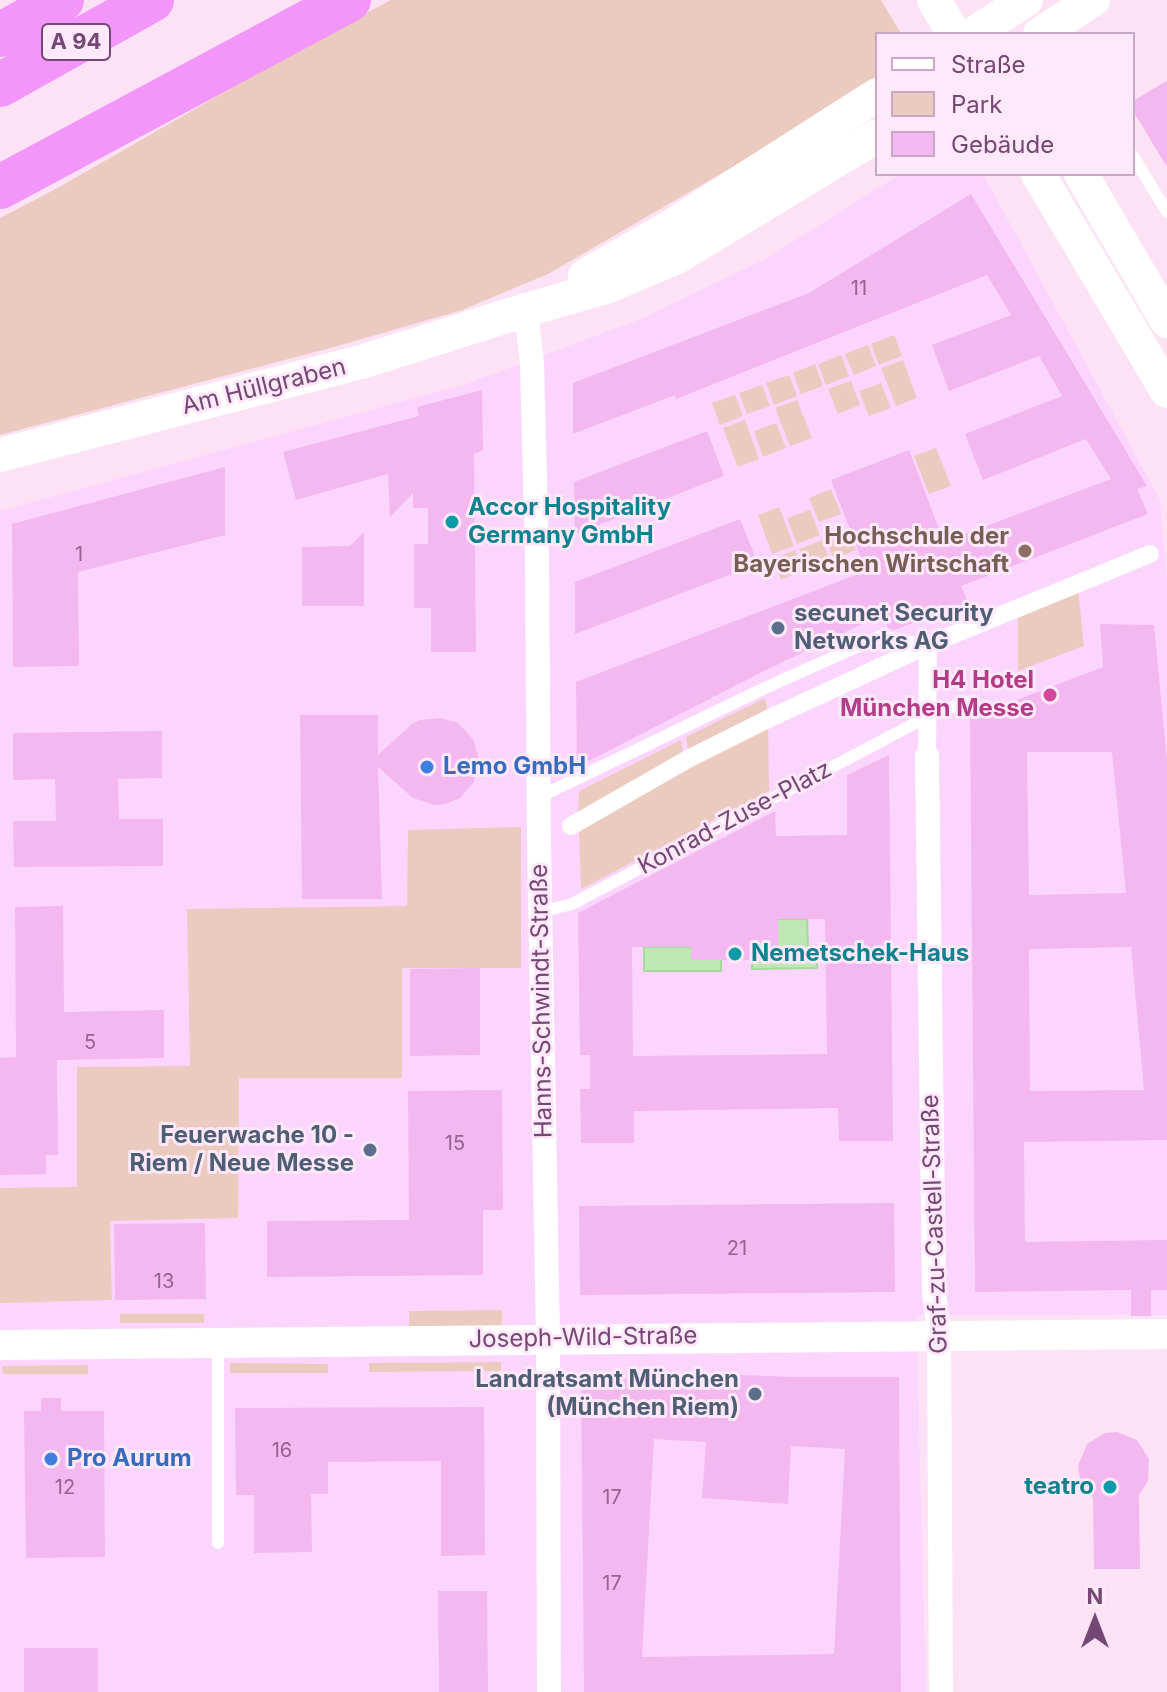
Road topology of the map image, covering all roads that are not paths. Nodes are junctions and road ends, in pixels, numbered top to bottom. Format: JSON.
{"nodes":[{"id":1,"x":62,"y":0,"type":"edge"},
{"id":2,"x":152,"y":0,"type":"edge"},
{"id":3,"x":349,"y":0,"type":"edge"},
{"id":4,"x":934,"y":0,"type":"edge"},
{"id":5,"x":1026,"y":0,"type":"edge"},
{"id":6,"x":1093,"y":0,"type":"edge"},
{"id":7,"x":985,"y":22,"type":"edge"},
{"id":8,"x":953,"y":32,"type":"edge"},
{"id":9,"x":1043,"y":32,"type":"edge"},
{"id":10,"x":0,"y":35,"type":"edge"},
{"id":11,"x":0,"y":85,"type":"edge"},
{"id":12,"x":875,"y":96,"type":"edge"},
{"id":13,"x":875,"y":137,"type":"edge"},
{"id":14,"x":1135,"y":159,"type":"edge"},
{"id":15,"x":1039,"y":176,"type":"edge"},
{"id":16,"x":1082,"y":176,"type":"edge"},
{"id":17,"x":0,"y":187,"type":"edge"},
{"id":18,"x":1167,"y":212,"type":"edge"},
{"id":19,"x":526,"y":310,"type":"junction"},
{"id":20,"x":1167,"y":321,"type":"edge"},
{"id":21,"x":1167,"y":391,"type":"edge"},
{"id":22,"x":0,"y":455,"type":"edge"},
{"id":23,"x":1150,"y":554,"type":"dead end"},
{"id":24,"x":928,"y":645,"type":"junction"},
{"id":25,"x":965,"y":702,"type":"dead end"},
{"id":26,"x":927,"y":717,"type":"junction"},
{"id":27,"x":927,"y":756,"type":"joint"},
{"id":28,"x":539,"y":797,"type":"junction"},
{"id":29,"x":571,"y":826,"type":"dead end"},
{"id":30,"x":540,"y":912,"type":"junction"},
{"id":31,"x":939,"y":1334,"type":"junction"},
{"id":32,"x":1167,"y":1334,"type":"edge"},
{"id":33,"x":548,"y":1339,"type":"junction"},
{"id":34,"x":218,"y":1343,"type":"junction"},
{"id":35,"x":0,"y":1345,"type":"edge"},
{"id":36,"x":218,"y":1543,"type":"dead end"},
{"id":37,"x":549,"y":1692,"type":"edge"},
{"id":38,"x":941,"y":1692,"type":"edge"}],
"edges":[{"from":1,"to":10,"type":"highway","number":"A 94"},
{"from":2,"to":11,"type":"highway","number":"A 94"},
{"from":3,"to":17,"type":"highway"},
{"from":4,"to":8,"type":"main road"},
{"from":5,"to":7,"type":"main road"},
{"from":6,"to":9,"type":"main road"},
{"from":12,"to":19,"type":"main road","name":"Am Hüllgraben"},
{"from":13,"to":19,"type":"main road","name":"Am Hüllgraben"},
{"from":14,"to":18,"type":"lane"},
{"from":15,"to":21,"type":"main road"},
{"from":16,"to":20,"type":"main road"},
{"from":19,"to":22,"type":"main road","name":"Am Hüllgraben"},
{"from":19,"to":28,"type":"street","name":"Hanns-Schwindt-Straße"},
{"from":23,"to":24,"type":"street"},
{"from":24,"to":26,"type":"street"},
{"from":24,"to":28,"type":"lane"},
{"from":24,"to":29,"type":"street"},
{"from":25,"to":26,"type":"lane","name":"Konrad-Zuse-Platz"},
{"from":26,"to":27,"type":"street"},
{"from":26,"to":30,"type":"lane","name":"Konrad-Zuse-Platz"},
{"from":27,"to":31,"type":"street","name":"Graf-zu-Castell-Straße"},
{"from":28,"to":30,"type":"street","name":"Hanns-Schwindt-Straße"},
{"from":30,"to":33,"type":"street","name":"Hanns-Schwindt-Straße"},
{"from":31,"to":32,"type":"street","name":"Joseph-Wild-Straße"},
{"from":31,"to":33,"type":"street","name":"Joseph-Wild-Straße"},
{"from":31,"to":38,"type":"street","name":"Graf-zu-Castell-Straße"},
{"from":33,"to":34,"type":"street","name":"Joseph-Wild-Straße"},
{"from":33,"to":37,"type":"street","name":"Hanns-Schwindt-Straße"},
{"from":34,"to":35,"type":"street","name":"Joseph-Wild-Straße"},
{"from":34,"to":36,"type":"lane"}]}
